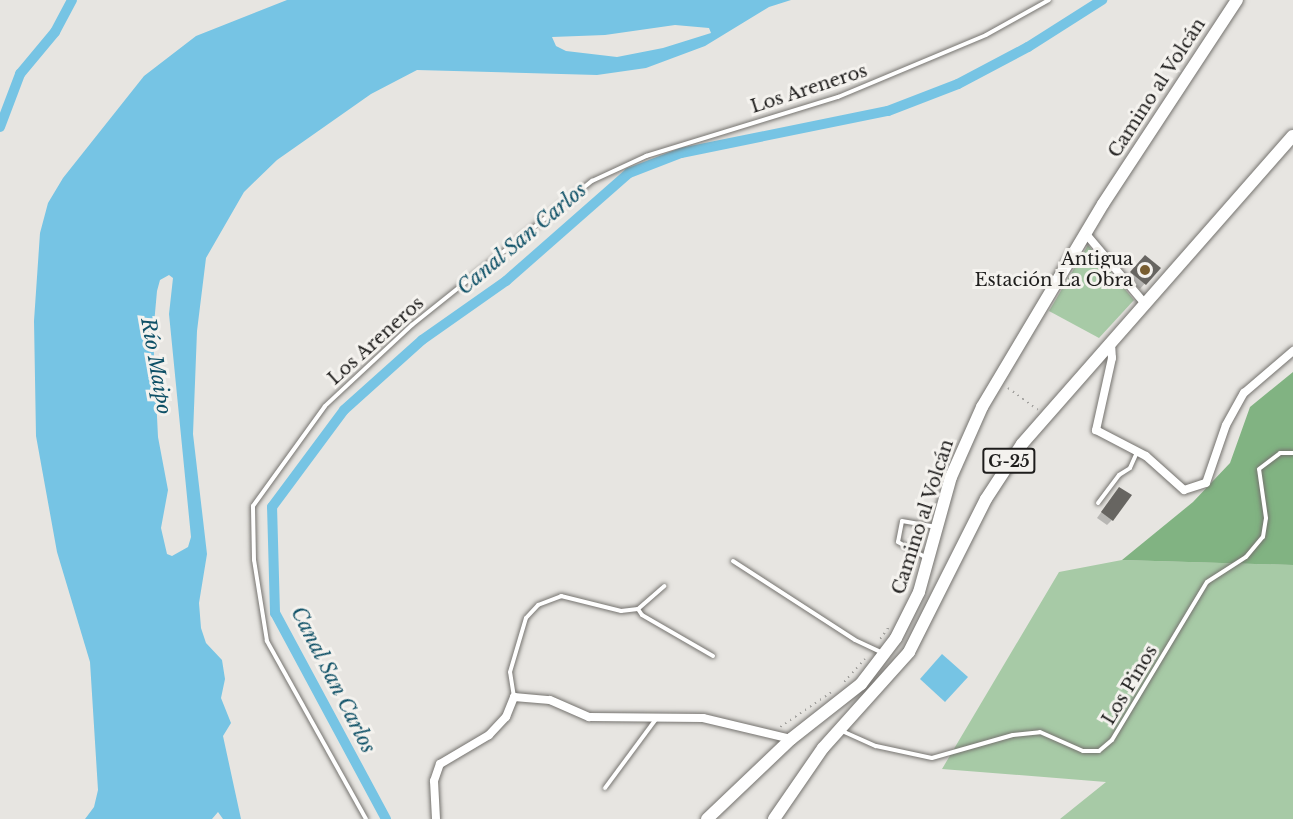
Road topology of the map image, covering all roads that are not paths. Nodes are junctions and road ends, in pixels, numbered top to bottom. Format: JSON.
{"nodes":[{"id":1,"x":1049,"y":0,"type":"edge"},
{"id":2,"x":1237,"y":0,"type":"edge"},
{"id":3,"x":1293,"y":136,"type":"edge"},
{"id":4,"x":1086,"y":234,"type":"junction"},
{"id":5,"x":1146,"y":305,"type":"junction"},
{"id":6,"x":1111,"y":344,"type":"junction"},
{"id":7,"x":1293,"y":351,"type":"edge"},
{"id":8,"x":1137,"y":451,"type":"junction"},
{"id":9,"x":1293,"y":453,"type":"edge"},
{"id":10,"x":1098,"y":503,"type":"dead end"},
{"id":11,"x":937,"y":527,"type":"junction"},
{"id":12,"x":733,"y":561,"type":"dead end"},
{"id":13,"x":928,"y":561,"type":"junction"},
{"id":14,"x":664,"y":586,"type":"dead end"},
{"id":15,"x":638,"y":609,"type":"junction"},
{"id":16,"x":886,"y":654,"type":"junction"},
{"id":17,"x":713,"y":656,"type":"dead end"},
{"id":18,"x":514,"y":696,"type":"junction"},
{"id":19,"x":656,"y":719,"type":"junction"},
{"id":20,"x":839,"y":730,"type":"junction"},
{"id":21,"x":791,"y":739,"type":"junction"},
{"id":22,"x":605,"y":788,"type":"dead end"},
{"id":23,"x":366,"y":819,"type":"edge"},
{"id":24,"x":436,"y":819,"type":"edge"},
{"id":25,"x":707,"y":819,"type":"edge"},
{"id":26,"x":774,"y":819,"type":"edge"}],
"edges":[{"from":1,"to":23,"type":"lane","name":"Los Areneros"},
{"from":2,"to":4,"type":"main road","name":"Camino al Volcán","number":"G-25"},
{"from":3,"to":5,"type":"main road","number":"G-25"},
{"from":4,"to":5,"type":"street"},
{"from":4,"to":11,"type":"main road","name":"Camino al Volcán","number":"G-25"},
{"from":5,"to":6,"type":"main road","number":"G-25"},
{"from":6,"to":8,"type":"street"},
{"from":6,"to":20,"type":"main road","number":"G-25"},
{"from":7,"to":8,"type":"street"},
{"from":8,"to":10,"type":"lane"},
{"from":9,"to":20,"type":"lane","name":"Los Pinos"},
{"from":11,"to":13,"type":"main road","name":"Camino al Volcán","number":"G-25"},
{"from":11,"to":13,"type":"lane"},
{"from":12,"to":16,"type":"lane"},
{"from":13,"to":16,"type":"main road","name":"Camino al Volcán","number":"G-25"},
{"from":14,"to":15,"type":"lane"},
{"from":15,"to":17,"type":"lane"},
{"from":15,"to":18,"type":"lane"},
{"from":16,"to":21,"type":"main road","name":"Camino al Volcán","number":"G-25"},
{"from":18,"to":19,"type":"street"},
{"from":18,"to":24,"type":"street"},
{"from":19,"to":21,"type":"street"},
{"from":19,"to":22,"type":"lane"},
{"from":20,"to":26,"type":"main road","number":"G-25"},
{"from":21,"to":25,"type":"main road","name":"Camino al Volcán","number":"G-25"}]}
